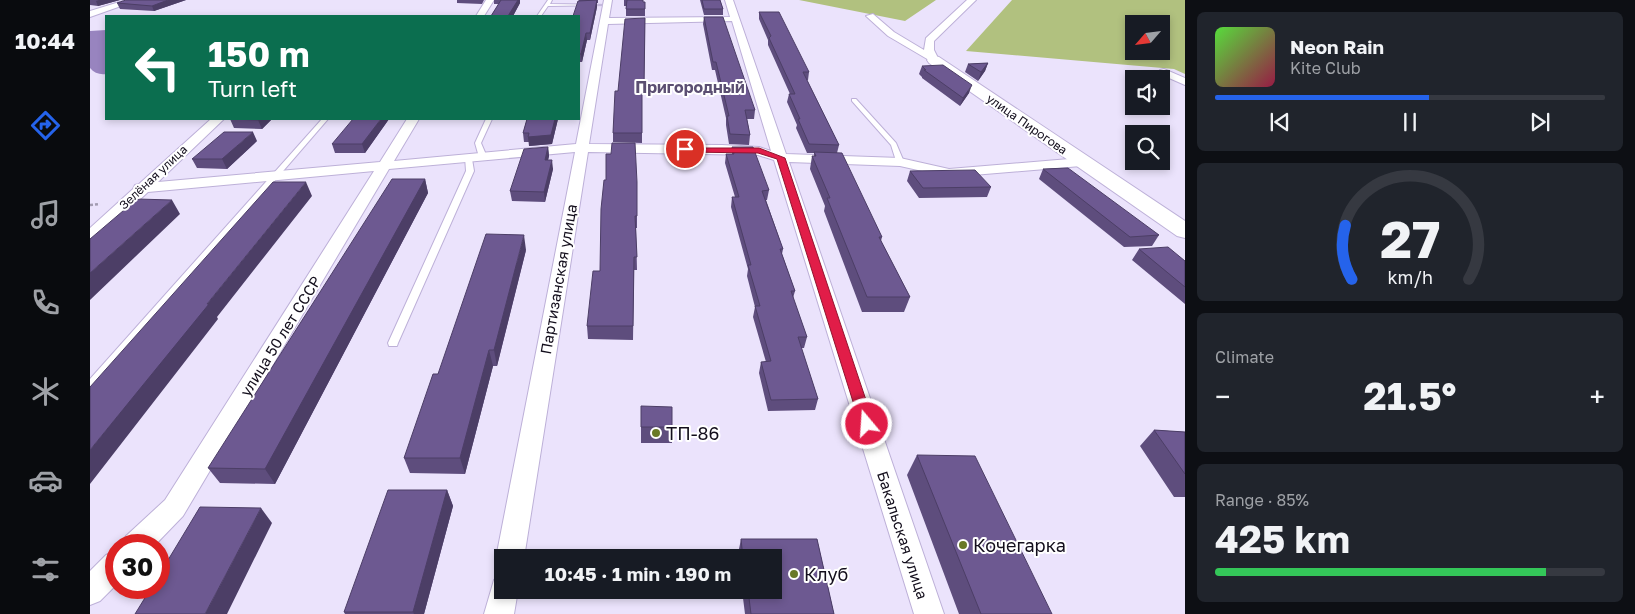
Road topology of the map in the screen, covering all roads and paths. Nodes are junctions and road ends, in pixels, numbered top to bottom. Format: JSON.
{"nodes":[{"id":1,"x":134,"y":0,"type":"edge"},
{"id":2,"x":490,"y":0,"type":"edge"},
{"id":3,"x":729,"y":0,"type":"edge"},
{"id":4,"x":972,"y":0,"type":"edge"},
{"id":5,"x":549,"y":2,"type":"edge"},
{"id":6,"x":606,"y":9,"type":"edge"},
{"id":7,"x":90,"y":14,"type":"edge"},
{"id":8,"x":481,"y":15,"type":"edge"},
{"id":9,"x":540,"y":15,"type":"edge"},
{"id":10,"x":870,"y":16,"type":"dead end"},
{"id":11,"x":735,"y":19,"type":"junction"},
{"id":12,"x":934,"y":60,"type":"junction"},
{"id":13,"x":1170,"y":75,"type":"edge"},
{"id":14,"x":1185,"y":82,"type":"edge"},
{"id":15,"x":854,"y":100,"type":"dead end"},
{"id":16,"x":217,"y":120,"type":"edge"},
{"id":17,"x":324,"y":120,"type":"edge"},
{"id":18,"x":412,"y":120,"type":"edge"},
{"id":19,"x":489,"y":120,"type":"edge"},
{"id":20,"x":580,"y":148,"type":"junction"},
{"id":21,"x":483,"y":157,"type":"junction"},
{"id":22,"x":781,"y":158,"type":"junction"},
{"id":23,"x":468,"y":159,"type":"junction"},
{"id":24,"x":900,"y":162,"type":"junction"},
{"id":25,"x":1081,"y":162,"type":"junction"},
{"id":26,"x":384,"y":168,"type":"junction"},
{"id":27,"x":273,"y":177,"type":"junction"},
{"id":28,"x":140,"y":188,"type":"junction"},
{"id":29,"x":1185,"y":231,"type":"edge"},
{"id":30,"x":90,"y":237,"type":"edge"},
{"id":31,"x":392,"y":343,"type":"dead end"},
{"id":32,"x":90,"y":387,"type":"edge"},
{"id":33,"x":147,"y":534,"type":"edge"},
{"id":34,"x":512,"y":549,"type":"edge"},
{"id":35,"x":105,"y":576,"type":"edge"},
{"id":36,"x":90,"y":591,"type":"edge"},
{"id":37,"x":502,"y":599,"type":"edge"},
{"id":38,"x":499,"y":614,"type":"edge"},
{"id":39,"x":929,"y":614,"type":"edge"}],
"edges":[{"from":1,"to":7,"type":"street"},
{"from":2,"to":8,"type":"street"},
{"from":3,"to":11,"type":"street","name":"Бакальская улица"},
{"from":4,"to":12,"type":"street"},
{"from":5,"to":6,"type":"lane"},
{"from":5,"to":9,"type":"lane"},
{"from":6,"to":11,"type":"street"},
{"from":6,"to":20,"type":"street","name":"Партизанская улица"},
{"from":10,"to":12,"type":"street","name":"улица Пирогова"},
{"from":11,"to":22,"type":"street","name":"Бакальская улица"},
{"from":12,"to":25,"type":"street","name":"улица Пирогова"},
{"from":13,"to":14,"type":"street"},
{"from":15,"to":24,"type":"lane"},
{"from":16,"to":28,"type":"street","name":"Зелёная улица"},
{"from":17,"to":27,"type":"lane"},
{"from":18,"to":26,"type":"street","name":"улица 50 лет СССР"},
{"from":19,"to":21,"type":"lane"},
{"from":20,"to":21,"type":"street"},
{"from":20,"to":22,"type":"street"},
{"from":20,"to":34,"type":"street","name":"Партизанская улица"},
{"from":21,"to":23,"type":"street"},
{"from":22,"to":24,"type":"street"},
{"from":22,"to":39,"type":"street","name":"Бакальская улица"},
{"from":23,"to":26,"type":"street"},
{"from":23,"to":31,"type":"lane"},
{"from":24,"to":25,"type":"street"},
{"from":25,"to":29,"type":"street","name":"улица Пирогова"},
{"from":26,"to":27,"type":"street"},
{"from":26,"to":33,"type":"street","name":"улица 50 лет СССР"},
{"from":27,"to":28,"type":"street"},
{"from":27,"to":32,"type":"lane"},
{"from":28,"to":30,"type":"street","name":"Зелёная улица"},
{"from":35,"to":36,"type":"street"},
{"from":37,"to":38,"type":"street"}]}
